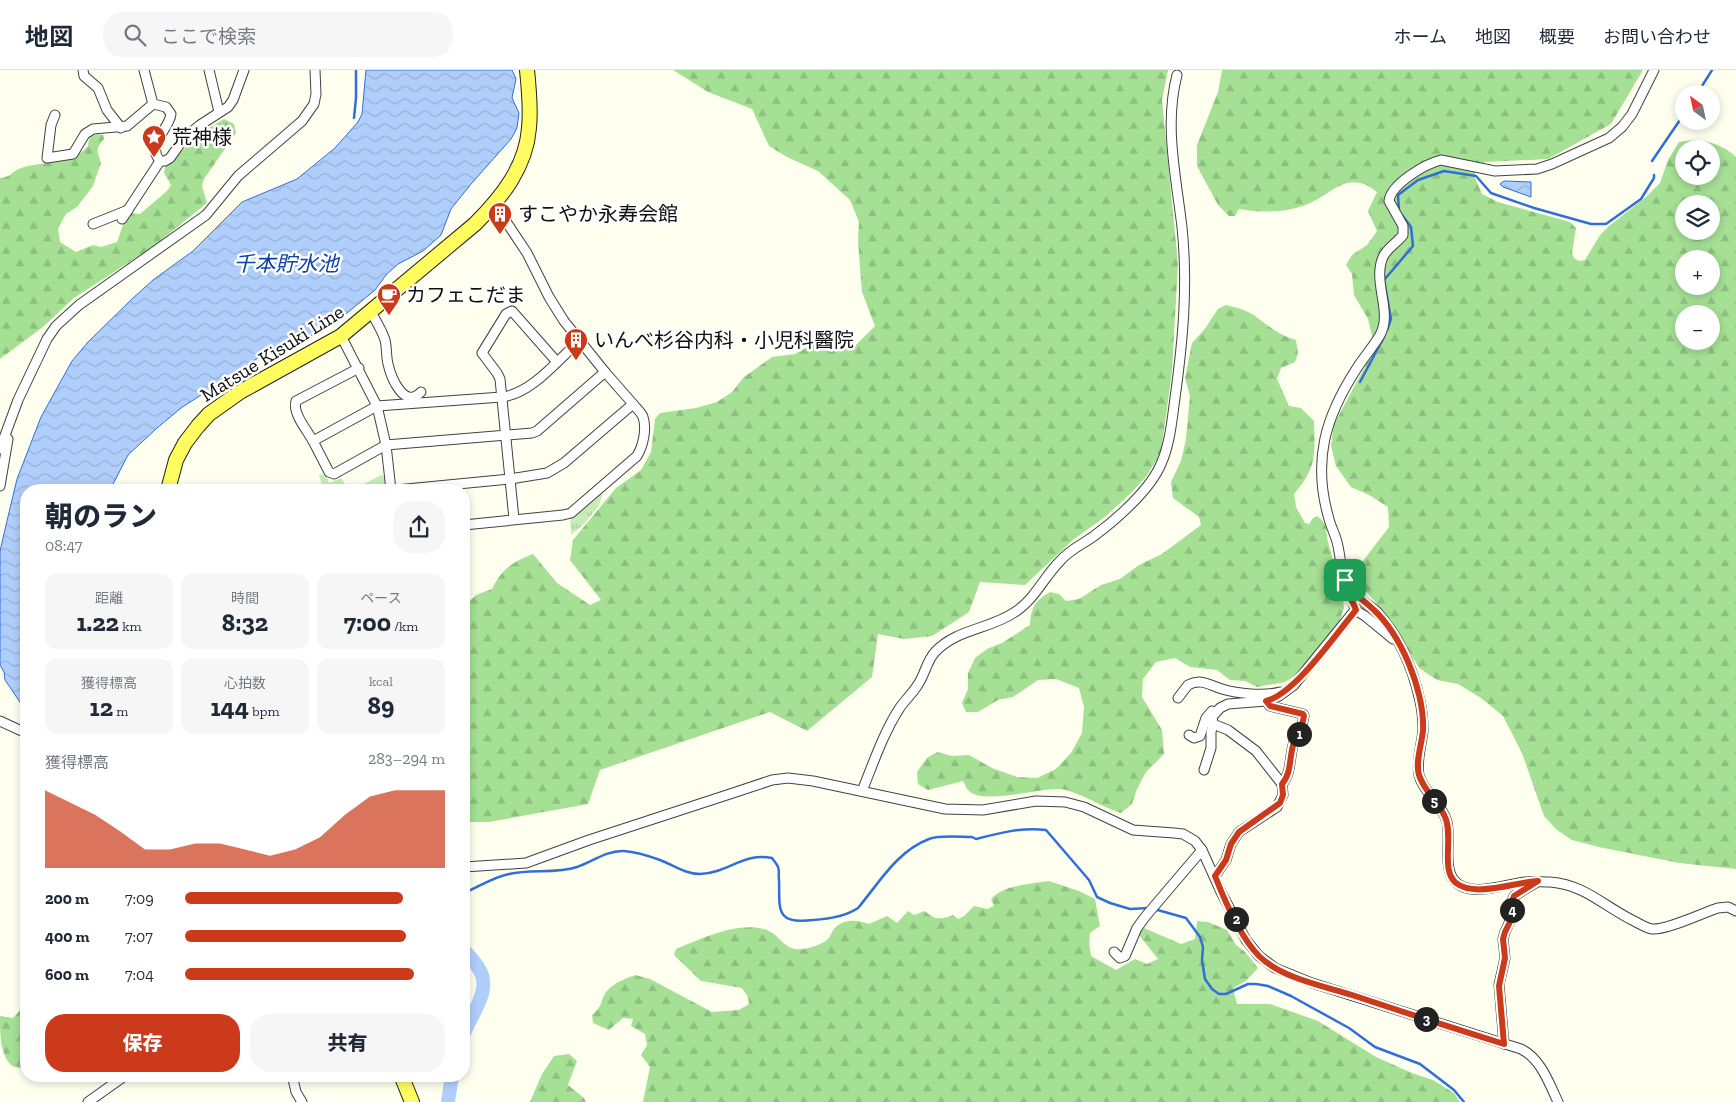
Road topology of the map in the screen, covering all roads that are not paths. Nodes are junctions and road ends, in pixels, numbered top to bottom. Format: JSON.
{"nodes":[{"id":1,"x":83,"y":70,"type":"edge"},
{"id":2,"x":144,"y":70,"type":"edge"},
{"id":3,"x":209,"y":70,"type":"edge"},
{"id":4,"x":244,"y":70,"type":"edge"},
{"id":5,"x":315,"y":70,"type":"edge"},
{"id":6,"x":528,"y":70,"type":"edge"},
{"id":7,"x":1654,"y":70,"type":"edge"},
{"id":8,"x":1177,"y":74,"type":"dead end"},
{"id":9,"x":89,"y":91,"type":"dead end"},
{"id":10,"x":153,"y":104,"type":"junction"},
{"id":11,"x":106,"y":106,"type":"junction"},
{"id":12,"x":219,"y":112,"type":"junction"},
{"id":13,"x":55,"y":115,"type":"dead end"},
{"id":14,"x":121,"y":128,"type":"junction"},
{"id":15,"x":160,"y":161,"type":"junction"},
{"id":16,"x":494,"y":205,"type":"junction"},
{"id":17,"x":128,"y":210,"type":"junction"},
{"id":18,"x":122,"y":220,"type":"dead end"},
{"id":19,"x":93,"y":224,"type":"dead end"},
{"id":20,"x":371,"y":312,"type":"junction"},
{"id":21,"x":341,"y":336,"type":"junction"},
{"id":22,"x":579,"y":341,"type":"junction"},
{"id":23,"x":556,"y":362,"type":"junction"},
{"id":24,"x":359,"y":368,"type":"junction"},
{"id":25,"x":605,"y":372,"type":"junction"},
{"id":26,"x":421,"y":392,"type":"dead end"},
{"id":27,"x":502,"y":397,"type":"junction"},
{"id":28,"x":633,"y":404,"type":"junction"},
{"id":29,"x":377,"y":406,"type":"junction"},
{"id":30,"x":11,"y":420,"type":"junction"},
{"id":31,"x":506,"y":436,"type":"junction"},
{"id":32,"x":313,"y":441,"type":"junction"},
{"id":33,"x":386,"y":445,"type":"junction"},
{"id":34,"x":0,"y":448,"type":"edge"},
{"id":35,"x":510,"y":479,"type":"junction"},
{"id":36,"x":170,"y":484,"type":"edge"},
{"id":37,"x":390,"y":484,"type":"edge"},
{"id":38,"x":458,"y":484,"type":"edge"},
{"id":39,"x":0,"y":486,"type":"edge"},
{"id":40,"x":514,"y":519,"type":"junction"},
{"id":41,"x":470,"y":524,"type":"edge"},
{"id":42,"x":1345,"y":580,"type":"junction"},
{"id":43,"x":1356,"y":610,"type":"junction"},
{"id":44,"x":1398,"y":643,"type":"junction"},
{"id":45,"x":1288,"y":690,"type":"junction"},
{"id":46,"x":1178,"y":698,"type":"dead end"},
{"id":47,"x":1266,"y":701,"type":"junction"},
{"id":48,"x":1220,"y":708,"type":"junction"},
{"id":49,"x":0,"y":721,"type":"edge"},
{"id":50,"x":1213,"y":724,"type":"junction"},
{"id":51,"x":20,"y":730,"type":"edge"},
{"id":52,"x":1189,"y":735,"type":"dead end"},
{"id":53,"x":1204,"y":770,"type":"dead end"},
{"id":54,"x":1282,"y":784,"type":"junction"},
{"id":55,"x":862,"y":791,"type":"junction"},
{"id":56,"x":1202,"y":850,"type":"junction"},
{"id":57,"x":470,"y":867,"type":"edge"},
{"id":58,"x":1215,"y":876,"type":"junction"},
{"id":59,"x":1538,"y":881,"type":"junction"},
{"id":60,"x":1736,"y":911,"type":"edge"},
{"id":61,"x":1114,"y":952,"type":"dead end"},
{"id":62,"x":1504,"y":1044,"type":"junction"},
{"id":63,"x":116,"y":1082,"type":"edge"},
{"id":64,"x":294,"y":1082,"type":"edge"},
{"id":65,"x":404,"y":1082,"type":"edge"},
{"id":66,"x":88,"y":1102,"type":"edge"},
{"id":67,"x":302,"y":1102,"type":"edge"},
{"id":68,"x":412,"y":1102,"type":"edge"},
{"id":69,"x":1558,"y":1102,"type":"edge"}],
"edges":[{"from":1,"to":11,"type":"street"},
{"from":2,"to":10,"type":"street"},
{"from":3,"to":12,"type":"street"},
{"from":4,"to":12,"type":"street"},
{"from":5,"to":30,"type":"street"},
{"from":6,"to":16,"type":"main road","name":"Matsue Kisuki Line"},
{"from":7,"to":42,"type":"street"},
{"from":8,"to":55,"type":"street"},
{"from":9,"to":11,"type":"street"},
{"from":10,"to":14,"type":"street"},
{"from":10,"to":15,"type":"street"},
{"from":11,"to":14,"type":"street"},
{"from":12,"to":15,"type":"street"},
{"from":13,"to":14,"type":"street"},
{"from":15,"to":17,"type":"street"},
{"from":16,"to":20,"type":"main road","name":"Matsue Kisuki Line"},
{"from":16,"to":22,"type":"street"},
{"from":17,"to":18,"type":"street"},
{"from":17,"to":19,"type":"street"},
{"from":20,"to":21,"type":"main road","name":"Matsue Kisuki Line"},
{"from":20,"to":26,"type":"street"},
{"from":21,"to":24,"type":"street"},
{"from":21,"to":36,"type":"main road","name":"Matsue Kisuki Line"},
{"from":22,"to":23,"type":"street"},
{"from":22,"to":25,"type":"street"},
{"from":23,"to":27,"type":"street"},
{"from":23,"to":27,"type":"street"},
{"from":24,"to":29,"type":"street"},
{"from":24,"to":32,"type":"street"},
{"from":25,"to":28,"type":"street"},
{"from":25,"to":31,"type":"street"},
{"from":27,"to":29,"type":"street"},
{"from":27,"to":31,"type":"street"},
{"from":28,"to":35,"type":"street"},
{"from":28,"to":40,"type":"street"},
{"from":29,"to":32,"type":"street"},
{"from":29,"to":33,"type":"street"},
{"from":30,"to":34,"type":"street"},
{"from":30,"to":39,"type":"street"},
{"from":31,"to":33,"type":"street"},
{"from":31,"to":35,"type":"street"},
{"from":32,"to":33,"type":"street"},
{"from":33,"to":37,"type":"street"},
{"from":35,"to":38,"type":"street"},
{"from":35,"to":40,"type":"street"},
{"from":40,"to":41,"type":"street"},
{"from":42,"to":43,"type":"street"},
{"from":42,"to":44,"type":"street"},
{"from":43,"to":44,"type":"street"},
{"from":43,"to":45,"type":"street"},
{"from":44,"to":59,"type":"street"},
{"from":45,"to":46,"type":"street"},
{"from":45,"to":47,"type":"street"},
{"from":47,"to":48,"type":"street"},
{"from":47,"to":54,"type":"street"},
{"from":48,"to":50,"type":"street"},
{"from":48,"to":52,"type":"street"},
{"from":49,"to":51,"type":"street"},
{"from":50,"to":53,"type":"street"},
{"from":50,"to":54,"type":"street"},
{"from":54,"to":58,"type":"street"},
{"from":55,"to":56,"type":"street"},
{"from":55,"to":57,"type":"street"},
{"from":56,"to":58,"type":"street"},
{"from":56,"to":61,"type":"street"},
{"from":58,"to":62,"type":"street"},
{"from":59,"to":60,"type":"street"},
{"from":59,"to":62,"type":"street"},
{"from":62,"to":69,"type":"street"},
{"from":63,"to":66,"type":"street"},
{"from":64,"to":67,"type":"street"},
{"from":65,"to":68,"type":"main road"}]}
